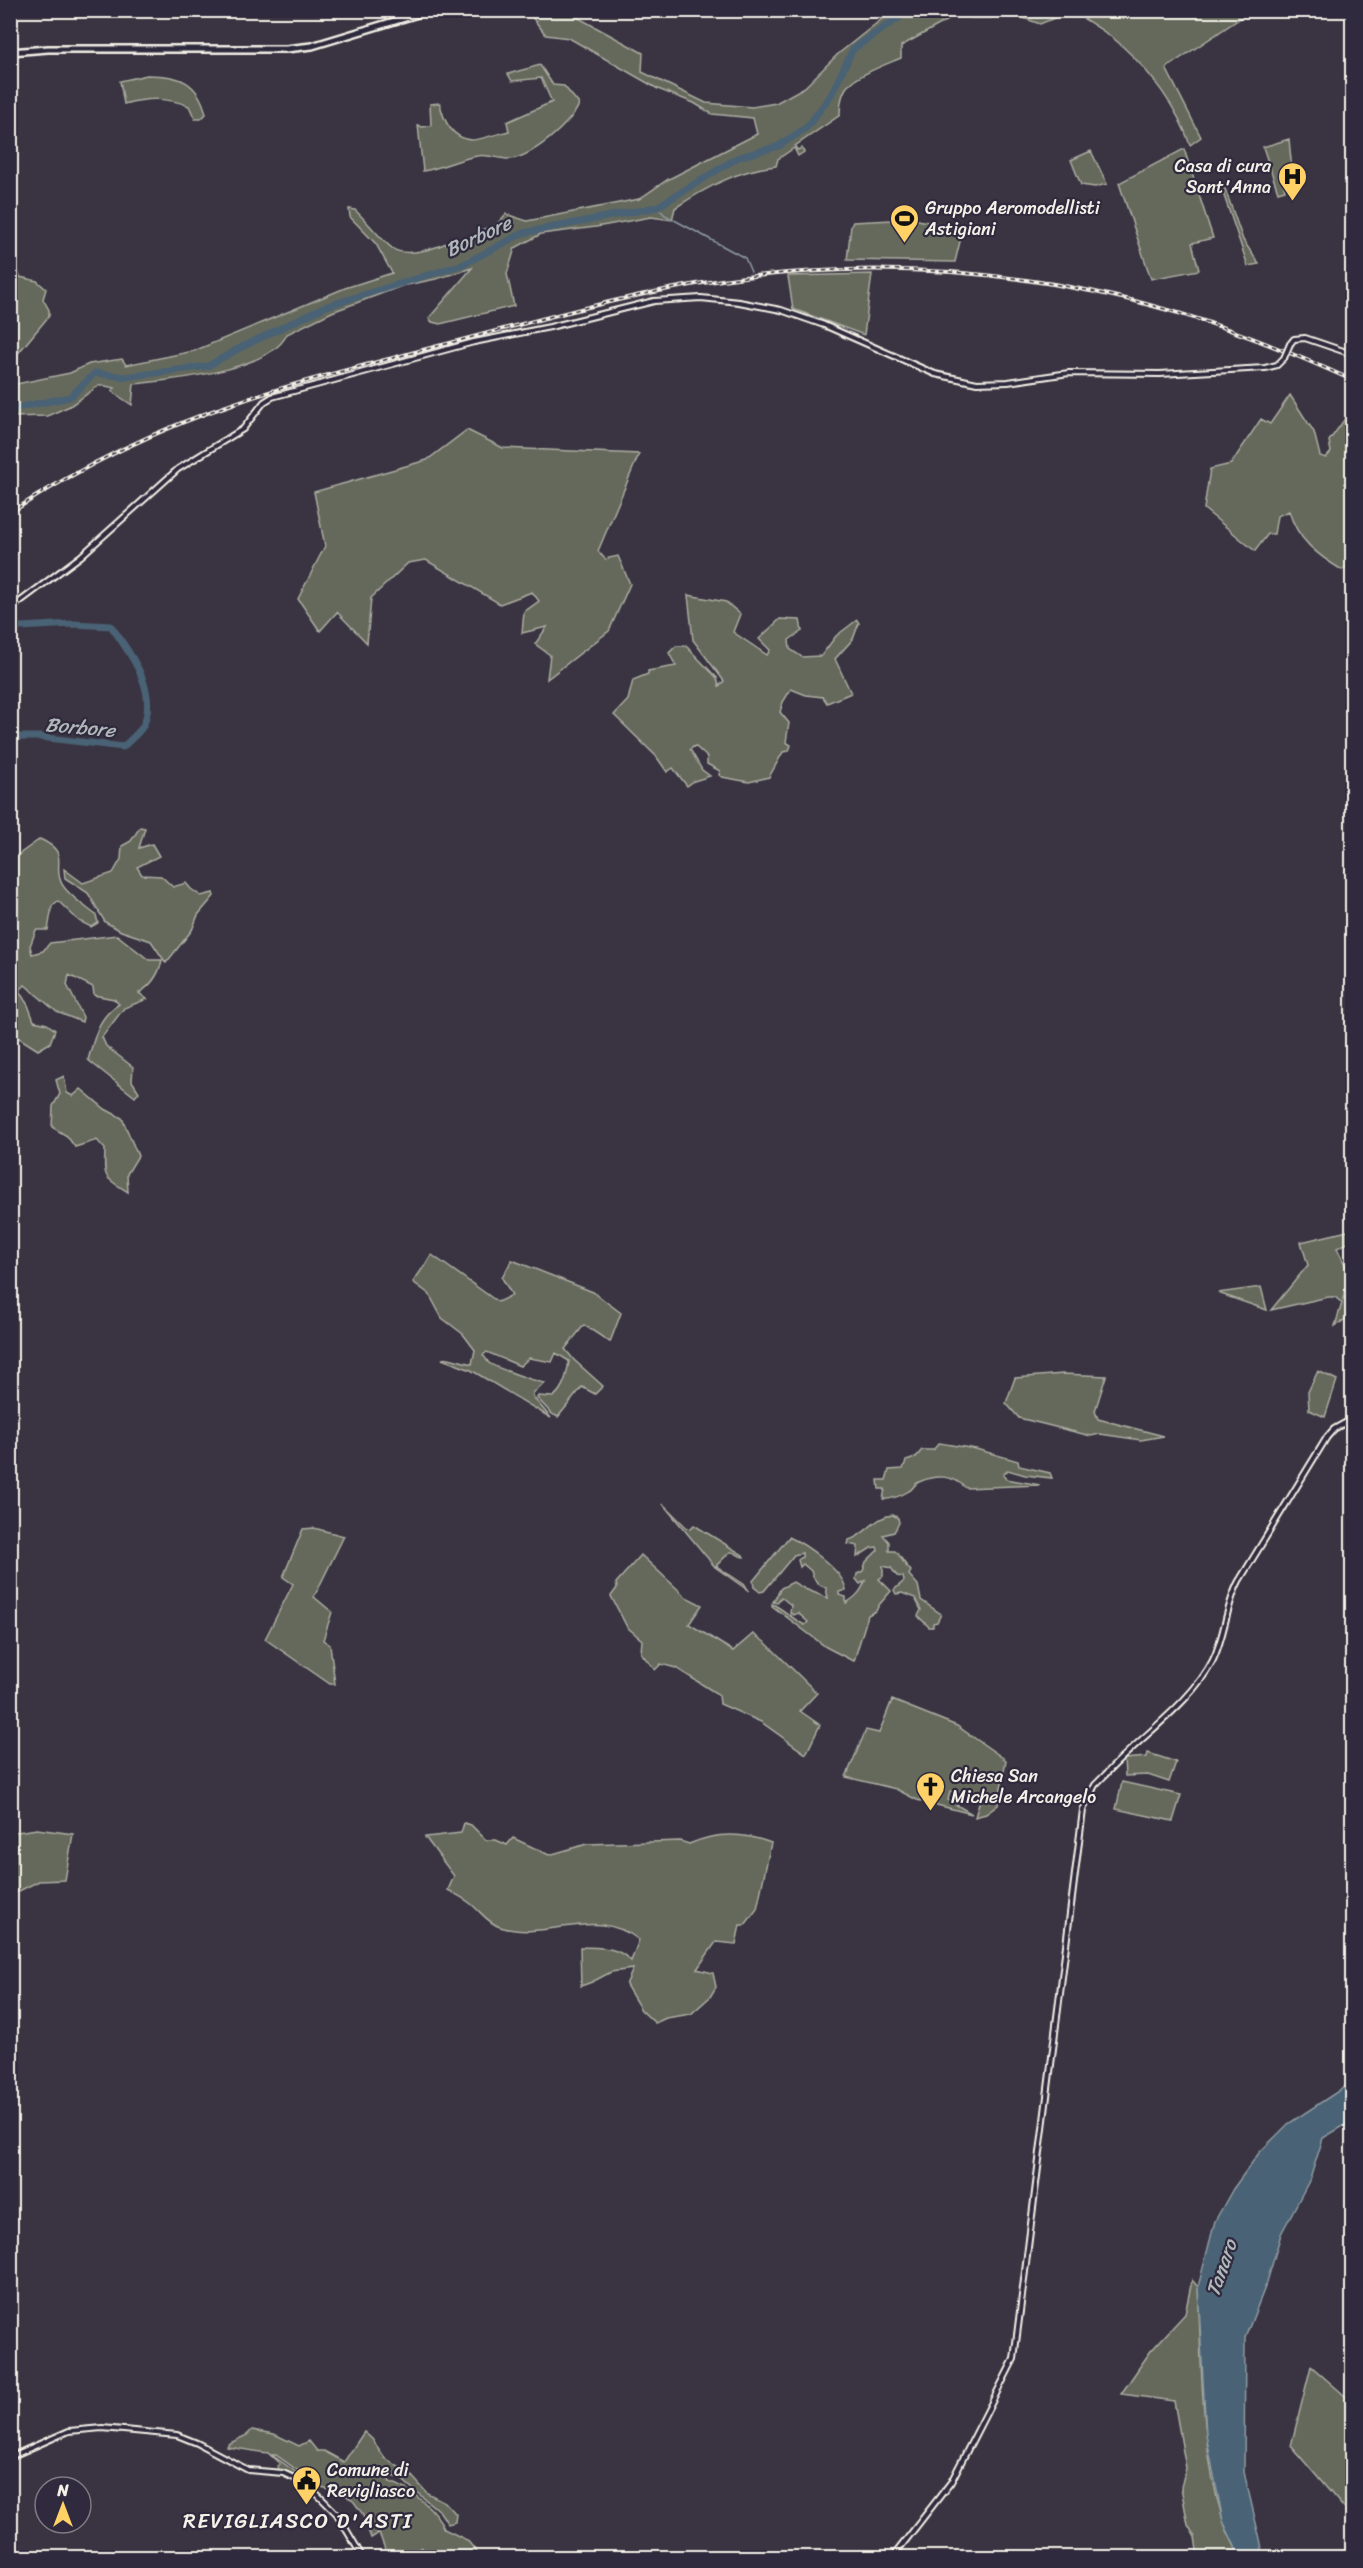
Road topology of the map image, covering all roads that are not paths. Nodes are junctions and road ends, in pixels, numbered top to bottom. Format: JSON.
{"nodes":[{"id":1,"x":430,"y":10,"type":"edge"},
{"id":2,"x":10,"y":52,"type":"edge"},
{"id":3,"x":1353,"y":354,"type":"edge"},
{"id":4,"x":10,"y":609,"type":"edge"},
{"id":5,"x":1353,"y":1419,"type":"edge"},
{"id":6,"x":10,"y":2457,"type":"edge"},
{"id":7,"x":363,"y":2558,"type":"edge"},
{"id":8,"x":892,"y":2558,"type":"edge"}],
"edges":[{"from":1,"to":2,"type":"main road"},
{"from":3,"to":4,"type":"street","bridge":true},
{"from":5,"to":8,"type":"street"},
{"from":6,"to":7,"type":"street"}]}
